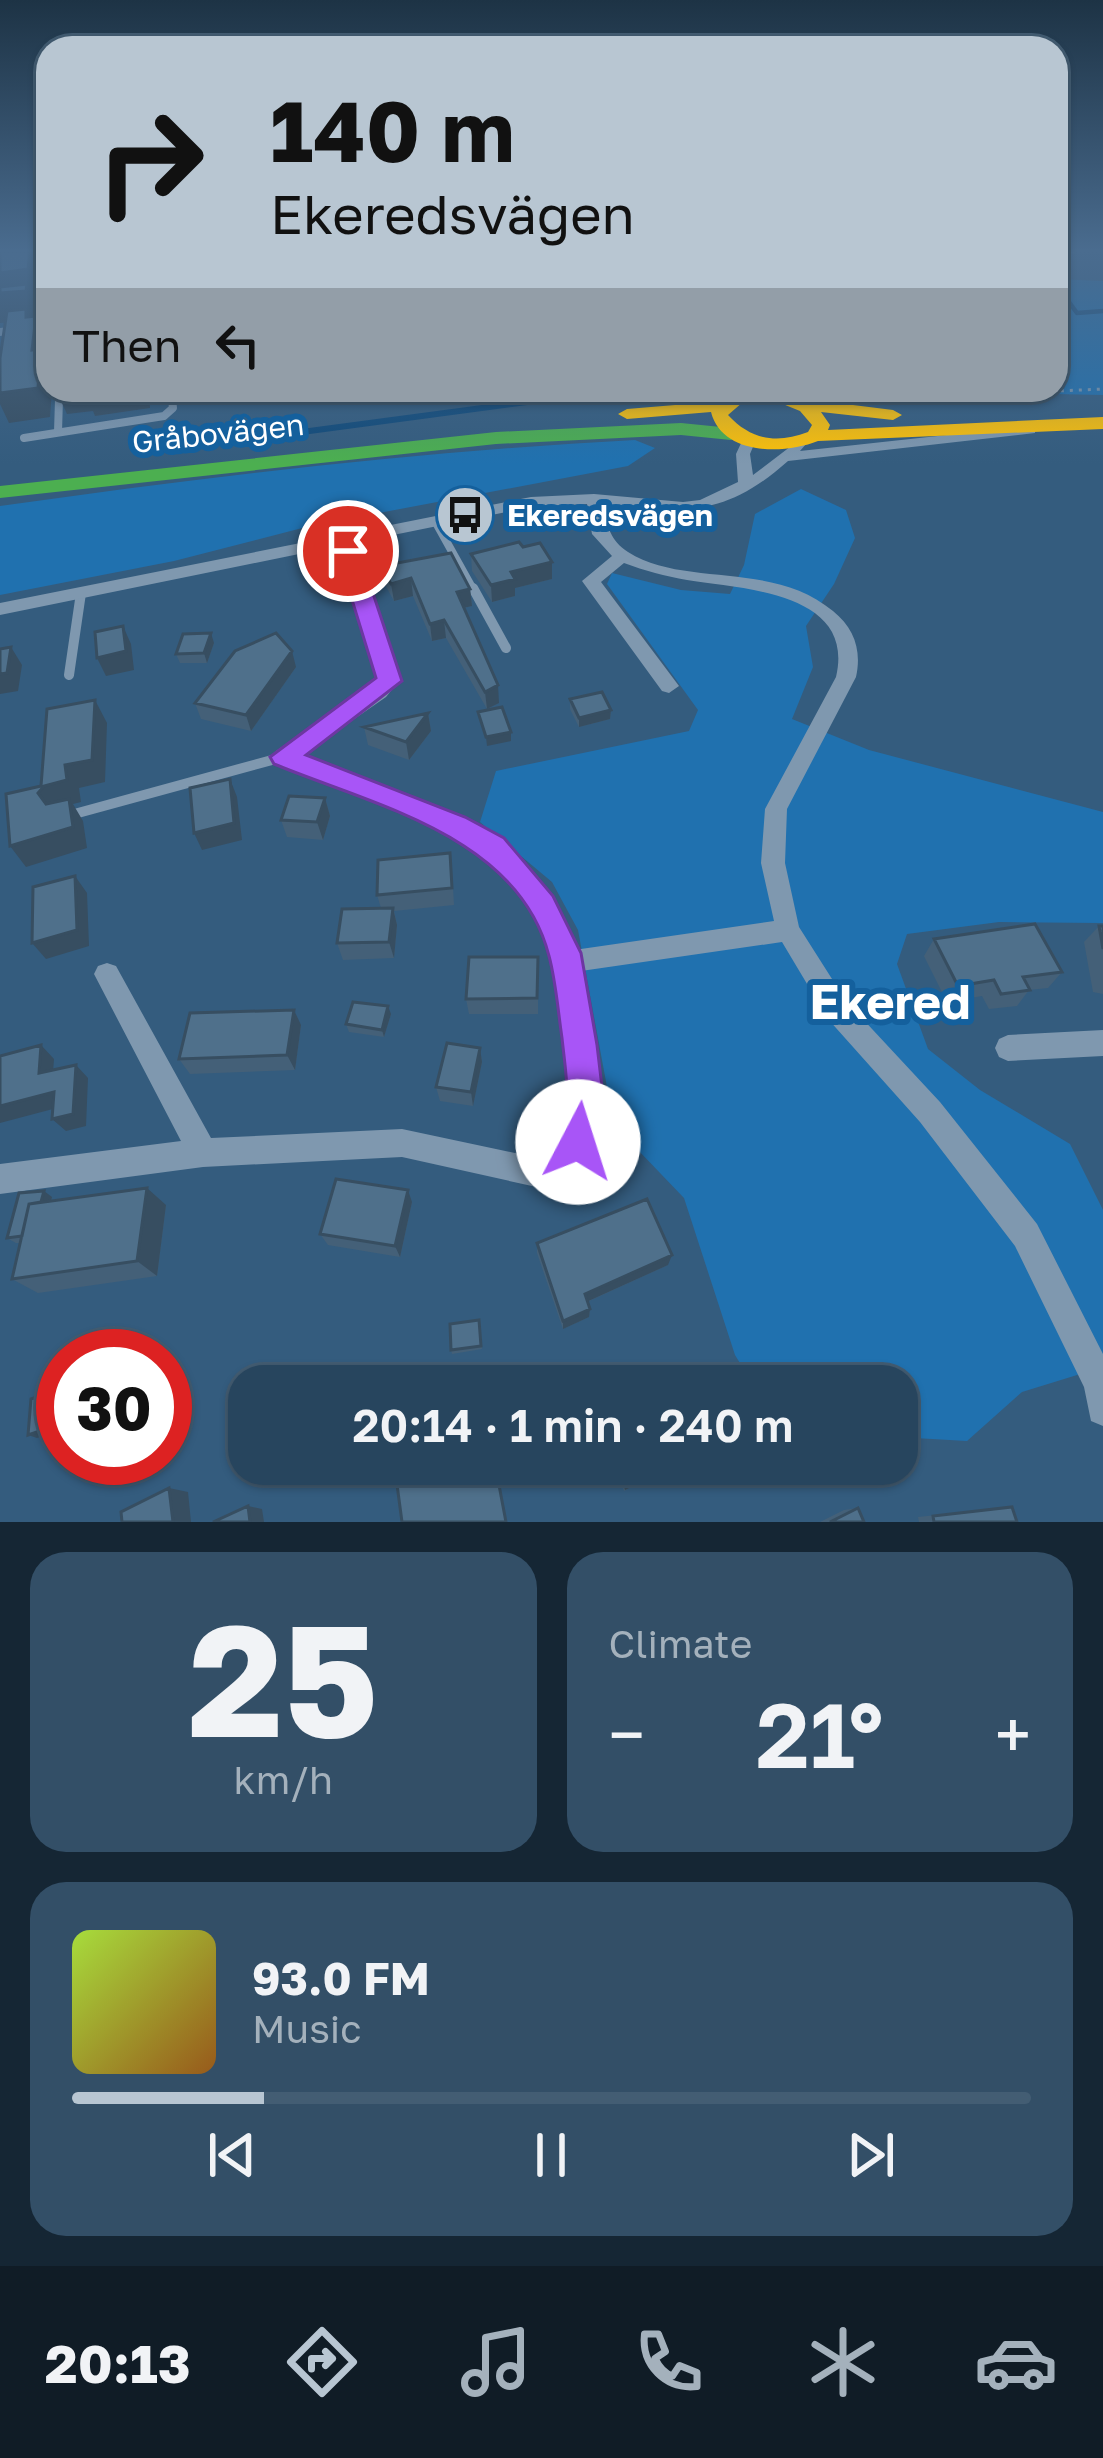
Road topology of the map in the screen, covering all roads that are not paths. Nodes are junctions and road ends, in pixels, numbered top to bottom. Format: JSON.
{"nodes":[{"id":1,"x":36,"y":328,"type":"edge"},
{"id":2,"x":0,"y":332,"type":"edge"},
{"id":3,"x":59,"y":402,"type":"edge"},
{"id":4,"x":173,"y":402,"type":"edge"},
{"id":5,"x":701,"y":402,"type":"edge"},
{"id":6,"x":734,"y":402,"type":"edge"},
{"id":7,"x":799,"y":402,"type":"edge"},
{"id":8,"x":811,"y":402,"type":"edge"},
{"id":9,"x":1103,"y":411,"type":"edge"},
{"id":10,"x":1103,"y":423,"type":"edge"},
{"id":11,"x":1047,"y":427,"type":"junction"},
{"id":12,"x":58,"y":432,"type":"junction"},
{"id":13,"x":24,"y":437,"type":"dead end"},
{"id":14,"x":739,"y":438,"type":"junction"},
{"id":15,"x":798,"y":446,"type":"junction"},
{"id":16,"x":0,"y":480,"type":"edge"},
{"id":17,"x":746,"y":483,"type":"junction"},
{"id":18,"x":0,"y":492,"type":"edge"},
{"id":19,"x":595,"y":500,"type":"junction"},
{"id":20,"x":435,"y":521,"type":"junction"},
{"id":21,"x":344,"y":539,"type":"junction"},
{"id":22,"x":621,"y":556,"type":"junction"},
{"id":23,"x":81,"y":593,"type":"junction"},
{"id":24,"x":0,"y":609,"type":"edge"},
{"id":25,"x":506,"y":648,"type":"dead end"},
{"id":26,"x":69,"y":675,"type":"dead end"},
{"id":27,"x":669,"y":686,"type":"dead end"},
{"id":28,"x":284,"y":757,"type":"junction"},
{"id":29,"x":62,"y":818,"type":"edge"},
{"id":30,"x":788,"y":930,"type":"junction"},
{"id":31,"x":567,"y":962,"type":"junction"},
{"id":32,"x":107,"y":974,"type":"dead end"},
{"id":33,"x":1103,"y":1043,"type":"edge"},
{"id":34,"x":1008,"y":1048,"type":"dead end"},
{"id":35,"x":203,"y":1153,"type":"junction"},
{"id":36,"x":0,"y":1179,"type":"edge"},
{"id":37,"x":1102,"y":1393,"type":"edge"}],
"edges":[{"from":1,"to":2,"type":"street"},
{"from":3,"to":12,"type":"lane"},
{"from":4,"to":12,"type":"lane"},
{"from":5,"to":16,"type":"main road","name":"Gråbovägen"},
{"from":6,"to":14,"type":"main road"},
{"from":7,"to":15,"type":"main road"},
{"from":8,"to":9,"type":"main road"},
{"from":10,"to":11,"type":"main road"},
{"from":11,"to":15,"type":"main road"},
{"from":11,"to":15,"type":"street"},
{"from":12,"to":13,"type":"lane"},
{"from":14,"to":15,"type":"main road","name":"Gråbovägen"},
{"from":14,"to":17,"type":"street"},
{"from":14,"to":18,"type":"main road","name":"Gråbovägen"},
{"from":15,"to":17,"type":"street"},
{"from":17,"to":19,"type":"street"},
{"from":19,"to":20,"type":"street"},
{"from":19,"to":22,"type":"street"},
{"from":20,"to":21,"type":"street"},
{"from":20,"to":25,"type":"lane"},
{"from":21,"to":23,"type":"street"},
{"from":21,"to":28,"type":"street"},
{"from":22,"to":27,"type":"street"},
{"from":22,"to":30,"type":"street"},
{"from":23,"to":24,"type":"street"},
{"from":23,"to":26,"type":"lane"},
{"from":28,"to":29,"type":"lane"},
{"from":28,"to":31,"type":"street"},
{"from":30,"to":31,"type":"street"},
{"from":30,"to":37,"type":"street"},
{"from":31,"to":35,"type":"street"},
{"from":32,"to":35,"type":"street"},
{"from":33,"to":34,"type":"street"},
{"from":35,"to":36,"type":"street"}]}
